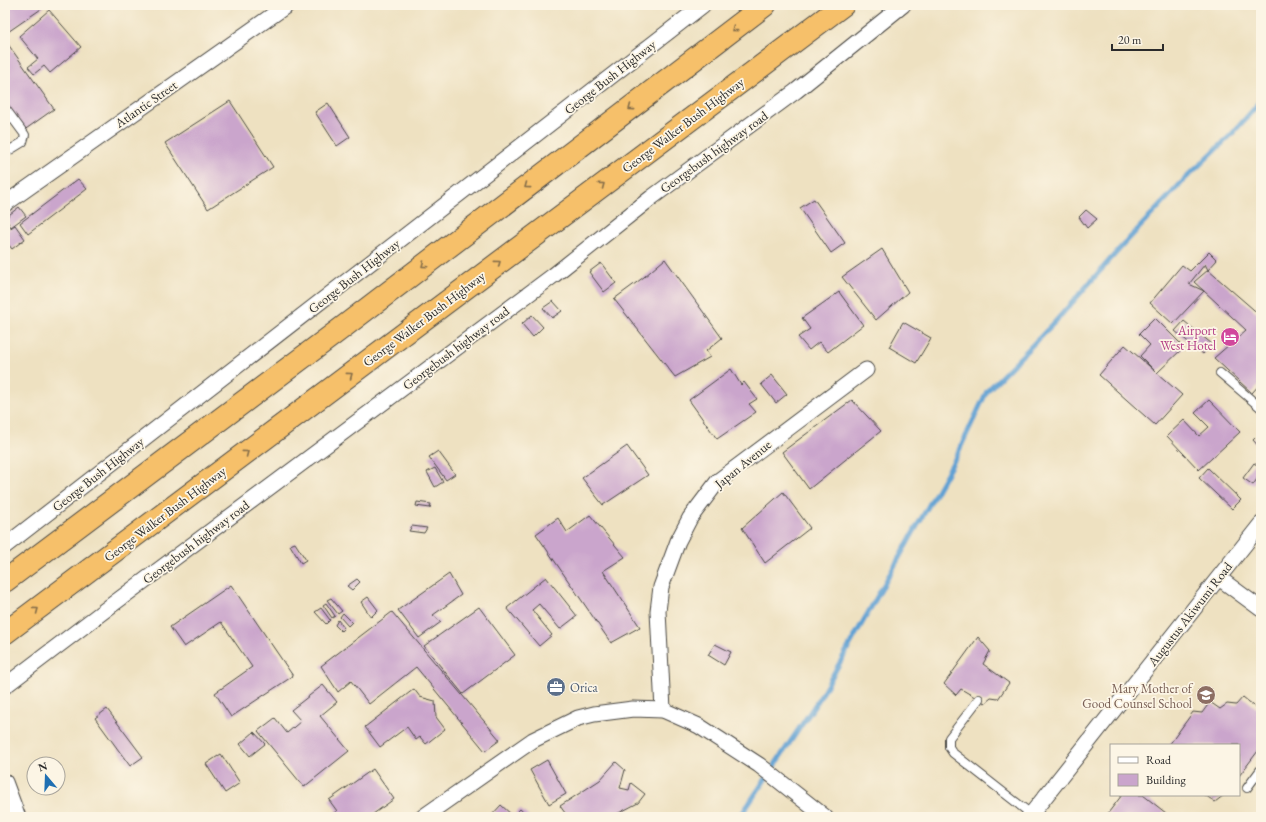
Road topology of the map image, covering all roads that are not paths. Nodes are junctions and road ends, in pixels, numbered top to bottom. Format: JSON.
{"nodes":[{"id":1,"x":287,"y":5,"type":"edge"},
{"id":2,"x":703,"y":5,"type":"edge"},
{"id":3,"x":765,"y":5,"type":"edge"},
{"id":4,"x":843,"y":5,"type":"edge"},
{"id":5,"x":903,"y":5,"type":"edge"},
{"id":6,"x":5,"y":108,"type":"edge"},
{"id":7,"x":5,"y":153,"type":"edge"},
{"id":8,"x":5,"y":204,"type":"edge"},
{"id":9,"x":866,"y":370,"type":"dead end"},
{"id":10,"x":1220,"y":373,"type":"dead end"},
{"id":11,"x":1261,"y":408,"type":"edge"},
{"id":12,"x":1261,"y":524,"type":"edge"},
{"id":13,"x":5,"y":546,"type":"edge"},
{"id":14,"x":1219,"y":578,"type":"junction"},
{"id":15,"x":5,"y":581,"type":"edge"},
{"id":16,"x":1261,"y":609,"type":"edge"},
{"id":17,"x":5,"y":633,"type":"edge"},
{"id":18,"x":5,"y":686,"type":"edge"},
{"id":19,"x":979,"y":699,"type":"dead end"},
{"id":20,"x":663,"y":710,"type":"junction"},
{"id":21,"x":1261,"y":770,"type":"edge"},
{"id":22,"x":5,"y":782,"type":"edge"},
{"id":23,"x":1247,"y":788,"type":"dead end"},
{"id":24,"x":1030,"y":816,"type":"edge"},
{"id":25,"x":18,"y":817,"type":"edge"},
{"id":26,"x":423,"y":817,"type":"edge"},
{"id":27,"x":825,"y":817,"type":"edge"}],
"edges":[{"from":1,"to":8,"type":"street","name":"Atlantic Street"},
{"from":2,"to":13,"type":"street","name":"George Bush Highway"},
{"from":3,"to":15,"type":"highway","one_way":true},
{"from":17,"to":4,"type":"highway","name":"George Walker Bush Highway","one_way":true},
{"from":5,"to":18,"type":"street","name":"Georgebush highway road"},
{"from":6,"to":7,"type":"lane"},
{"from":9,"to":20,"type":"street","name":"Japan Avenue"},
{"from":10,"to":11,"type":"lane"},
{"from":12,"to":14,"type":"street","name":"Augustus Akiwumi Road"},
{"from":14,"to":16,"type":"street"},
{"from":14,"to":24,"type":"street","name":"Augustus Akiwumi Road"},
{"from":19,"to":24,"type":"lane"},
{"from":20,"to":26,"type":"street"},
{"from":20,"to":27,"type":"street"},
{"from":21,"to":23,"type":"lane"},
{"from":22,"to":25,"type":"street"}]}
